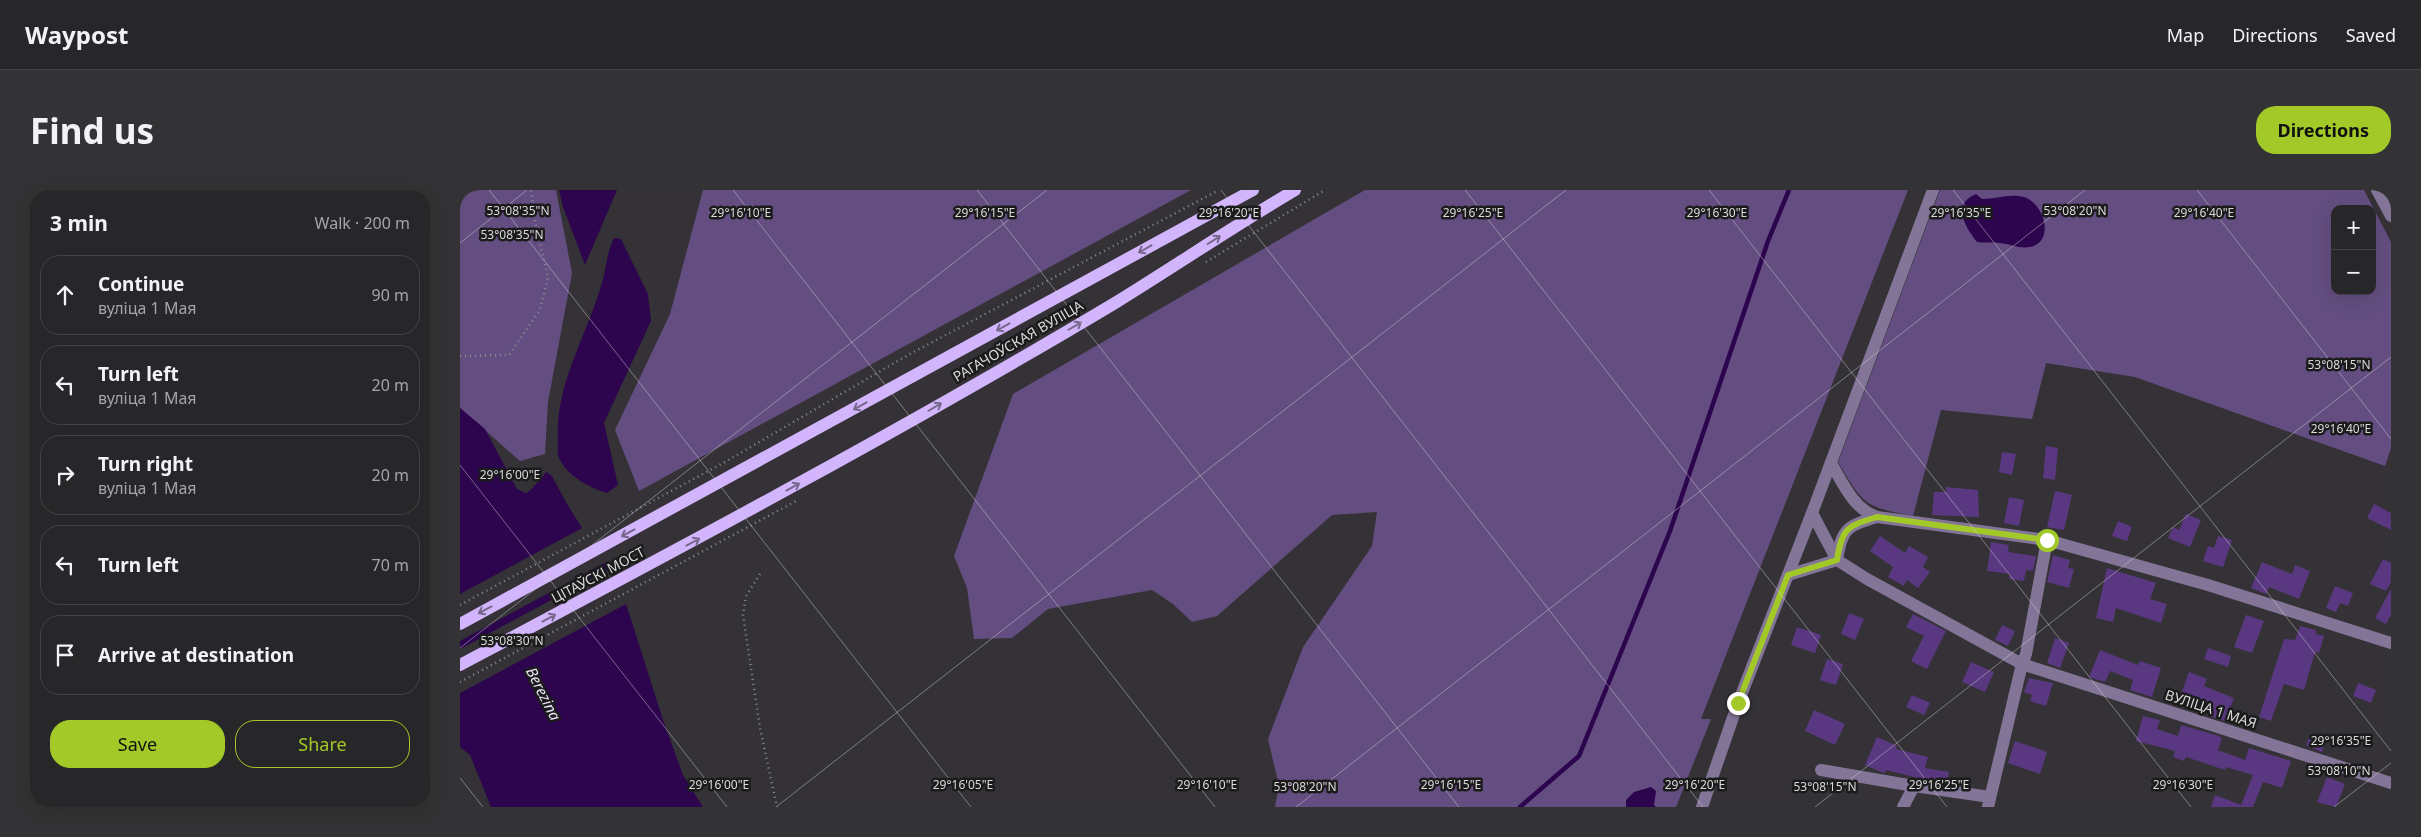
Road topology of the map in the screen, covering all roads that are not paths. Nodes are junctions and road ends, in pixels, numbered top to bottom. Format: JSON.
{"nodes":[{"id":1,"x":1252,"y":190,"type":"edge"},
{"id":2,"x":1295,"y":190,"type":"edge"},
{"id":3,"x":1933,"y":190,"type":"edge"},
{"id":4,"x":2377,"y":190,"type":"edge"},
{"id":5,"x":2391,"y":216,"type":"edge"},
{"id":6,"x":1831,"y":463,"type":"junction"},
{"id":7,"x":732,"y":476,"type":"joint"},
{"id":8,"x":751,"y":511,"type":"joint"},
{"id":9,"x":1812,"y":512,"type":"junction"},
{"id":10,"x":1877,"y":517,"type":"junction"},
{"id":11,"x":2047,"y":540,"type":"junction"},
{"id":12,"x":1837,"y":560,"type":"junction"},
{"id":13,"x":1788,"y":575,"type":"junction"},
{"id":14,"x":460,"y":624,"type":"edge"},
{"id":15,"x":2391,"y":643,"type":"edge"},
{"id":16,"x":2022,"y":664,"type":"junction"},
{"id":17,"x":460,"y":666,"type":"edge"},
{"id":18,"x":1821,"y":770,"type":"dead end"},
{"id":19,"x":2391,"y":783,"type":"edge"},
{"id":20,"x":1914,"y":786,"type":"junction"},
{"id":21,"x":1989,"y":802,"type":"edge"},
{"id":22,"x":1702,"y":807,"type":"edge"},
{"id":23,"x":1903,"y":807,"type":"edge"}],
"edges":[{"from":1,"to":7,"type":"main road","name":"РАГАЧОЎСКАЯ ВУЛІЦА","one_way":true},
{"from":8,"to":2,"type":"main road","name":"РАГАЧОЎСКАЯ ВУЛІЦА","one_way":true},
{"from":3,"to":6,"type":"street"},
{"from":4,"to":5,"type":"street"},
{"from":6,"to":9,"type":"street"},
{"from":6,"to":10,"type":"street"},
{"from":7,"to":14,"type":"main road","name":"ЦІТАЎСКІ МОСТ","one_way":true},
{"from":17,"to":8,"type":"main road","name":"ЦІТАЎСКІ МОСТ","one_way":true},
{"from":9,"to":12,"type":"street"},
{"from":9,"to":13,"type":"street"},
{"from":10,"to":11,"type":"street"},
{"from":10,"to":12,"type":"street"},
{"from":11,"to":15,"type":"street"},
{"from":11,"to":16,"type":"street"},
{"from":12,"to":13,"type":"street"},
{"from":12,"to":16,"type":"street","name":"ВУЛІЦА 1 МАЯ"},
{"from":13,"to":22,"type":"street"},
{"from":16,"to":19,"type":"street","name":"ВУЛІЦА 1 МАЯ"},
{"from":16,"to":21,"type":"street"},
{"from":18,"to":20,"type":"street"},
{"from":20,"to":21,"type":"street"},
{"from":20,"to":23,"type":"street"}]}
